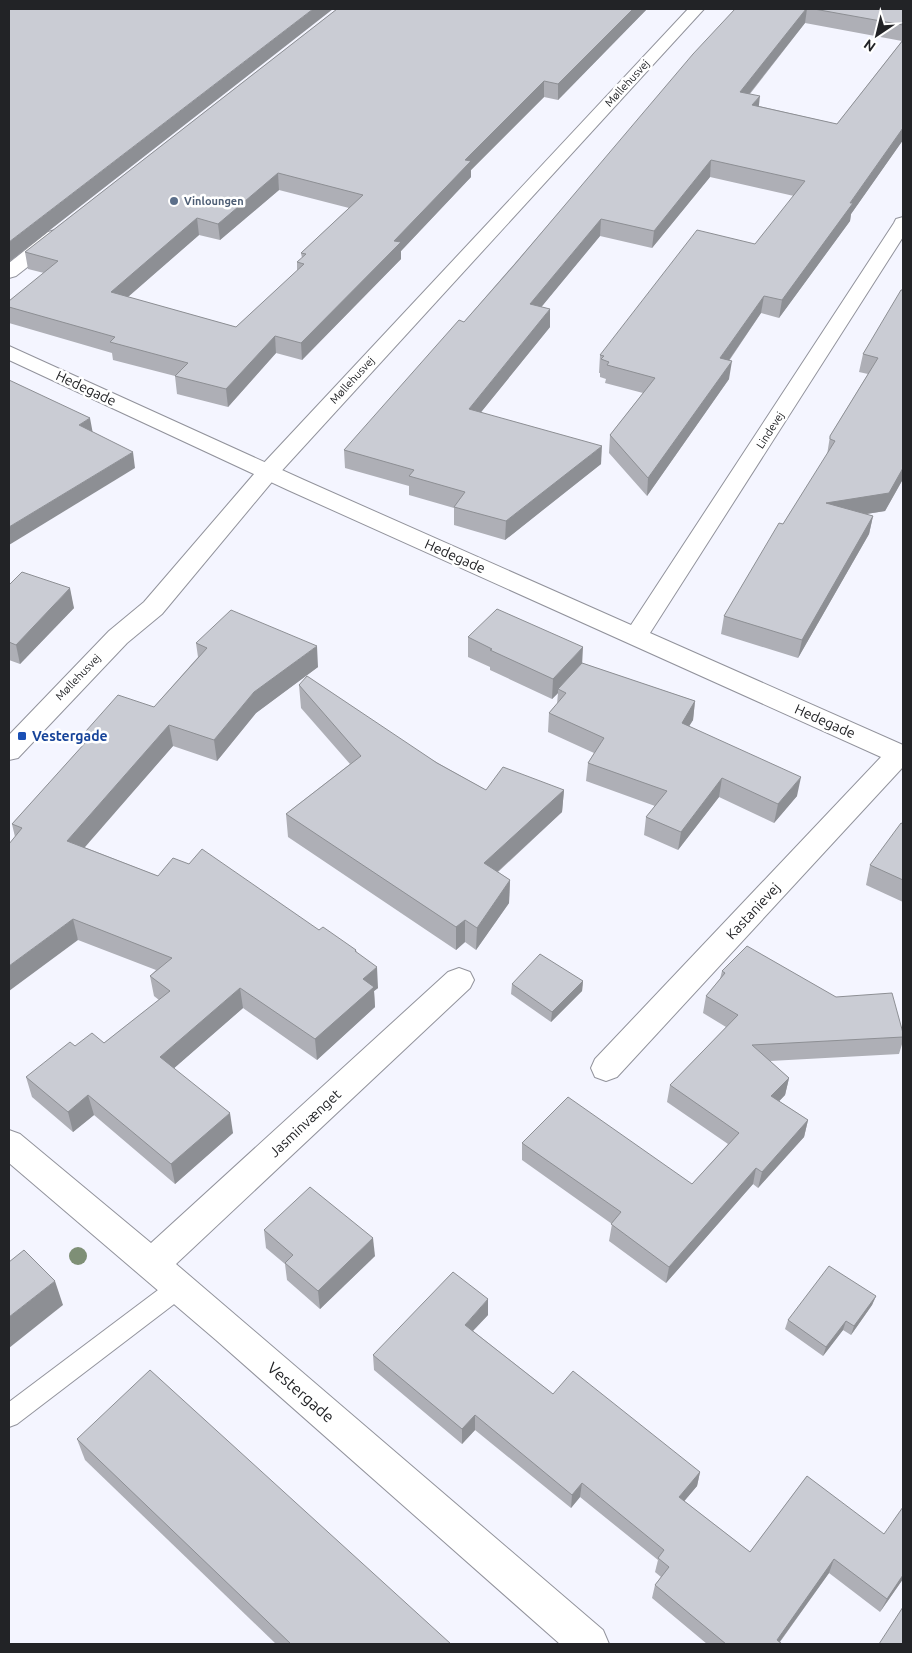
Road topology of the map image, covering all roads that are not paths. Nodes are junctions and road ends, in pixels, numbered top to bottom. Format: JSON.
{"nodes":[{"id":1,"x":696,"y":9,"type":"edge"},
{"id":2,"x":72,"y":223,"type":"edge"},
{"id":3,"x":903,"y":223,"type":"edge"},
{"id":4,"x":9,"y":272,"type":"edge"},
{"id":5,"x":9,"y":352,"type":"edge"},
{"id":6,"x":268,"y":472,"type":"junction"},
{"id":7,"x":636,"y":636,"type":"junction"},
{"id":8,"x":9,"y":751,"type":"edge"},
{"id":9,"x":902,"y":755,"type":"edge"},
{"id":10,"x":459,"y":980,"type":"dead end"},
{"id":11,"x":606,"y":1068,"type":"dead end"},
{"id":12,"x":9,"y":1144,"type":"edge"},
{"id":13,"x":151,"y":1265,"type":"junction"},
{"id":14,"x":178,"y":1288,"type":"junction"},
{"id":15,"x":9,"y":1416,"type":"edge"},
{"id":16,"x":590,"y":1644,"type":"edge"}],
"edges":[{"from":1,"to":6,"type":"street","name":"Møllehusvej"},
{"from":2,"to":4,"type":"street"},
{"from":3,"to":7,"type":"street","name":"Lindevej"},
{"from":5,"to":6,"type":"street","name":"Hedegade"},
{"from":6,"to":7,"type":"street","name":"Hedegade"},
{"from":6,"to":8,"type":"street","name":"Møllehusvej"},
{"from":7,"to":9,"type":"street","name":"Hedegade"},
{"from":9,"to":11,"type":"street","name":"Kastanievej"},
{"from":10,"to":13,"type":"street","name":"Jasminvænget"},
{"from":12,"to":13,"type":"street","name":"Vestergade"},
{"from":13,"to":14,"type":"street","name":"Vestergade"},
{"from":14,"to":15,"type":"lane"},
{"from":14,"to":16,"type":"street","name":"Vestergade"}]}
